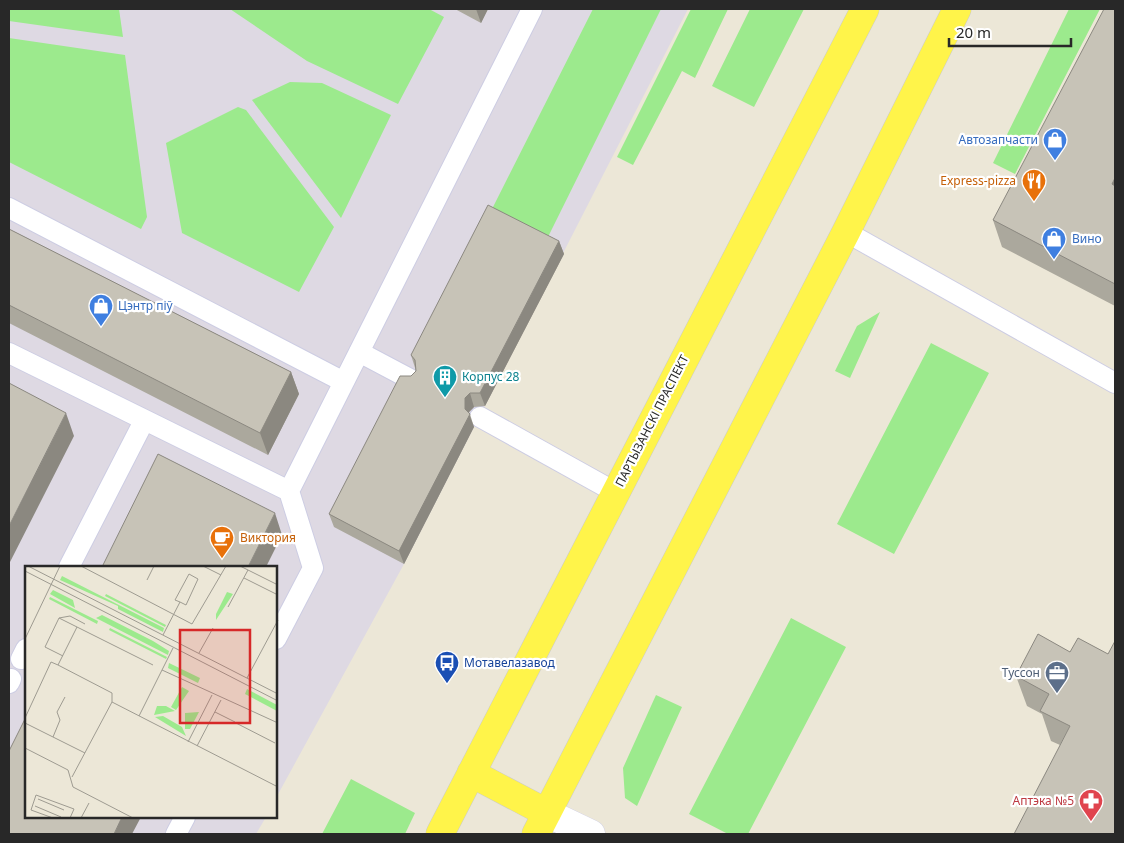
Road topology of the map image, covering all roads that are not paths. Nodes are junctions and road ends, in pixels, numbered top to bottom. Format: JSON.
{"nodes":[{"id":1,"x":532,"y":9,"type":"edge"},
{"id":2,"x":865,"y":9,"type":"edge"},
{"id":3,"x":957,"y":9,"type":"edge"},
{"id":4,"x":9,"y":208,"type":"edge"},
{"id":5,"x":846,"y":232,"type":"junction"},
{"id":6,"x":359,"y":352,"type":"junction"},
{"id":7,"x":9,"y":353,"type":"edge"},
{"id":8,"x":410,"y":379,"type":"edge"},
{"id":9,"x":344,"y":382,"type":"junction"},
{"id":10,"x":1115,"y":382,"type":"edge"},
{"id":11,"x":480,"y":417,"type":"dead end"},
{"id":12,"x":144,"y":421,"type":"junction"},
{"id":13,"x":289,"y":491,"type":"junction"},
{"id":14,"x":615,"y":492,"type":"junction"},
{"id":15,"x":70,"y":566,"type":"edge"},
{"id":16,"x":278,"y":635,"type":"edge"},
{"id":17,"x":471,"y":773,"type":"junction"},
{"id":18,"x":184,"y":818,"type":"edge"},
{"id":19,"x":542,"y":824,"type":"edge"},
{"id":20,"x":176,"y":834,"type":"edge"},
{"id":21,"x":440,"y":834,"type":"edge"},
{"id":22,"x":591,"y":834,"type":"edge"}],
"edges":[{"from":1,"to":6,"type":"lane"},
{"from":2,"to":14,"type":"main road","name":"ПАРТЫЗАНСКІ ПРАСПЕКТ"},
{"from":3,"to":5,"type":"main road"},
{"from":4,"to":9,"type":"lane"},
{"from":5,"to":10,"type":"lane"},
{"from":5,"to":19,"type":"main road"},
{"from":6,"to":8,"type":"lane"},
{"from":6,"to":9,"type":"lane"},
{"from":7,"to":12,"type":"lane"},
{"from":9,"to":13,"type":"lane"},
{"from":11,"to":14,"type":"lane"},
{"from":12,"to":13,"type":"lane"},
{"from":12,"to":15,"type":"lane"},
{"from":13,"to":16,"type":"lane"},
{"from":14,"to":17,"type":"main road","name":"ПАРТЫЗАНСКІ ПРАСПЕКТ"},
{"from":17,"to":19,"type":"main road"},
{"from":17,"to":21,"type":"main road","name":"ПАРТЫЗАНСКІ ПРАСПЕКТ"},
{"from":18,"to":20,"type":"lane"},
{"from":19,"to":22,"type":"street"}]}
